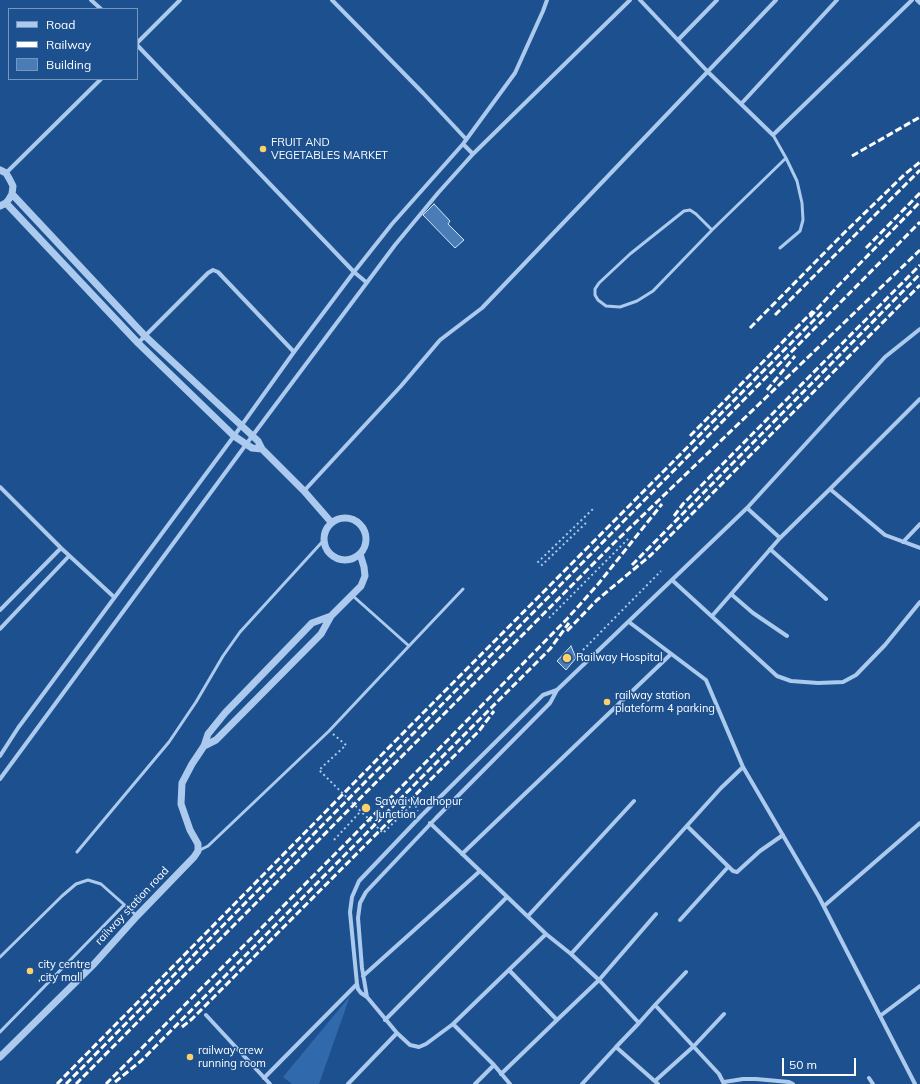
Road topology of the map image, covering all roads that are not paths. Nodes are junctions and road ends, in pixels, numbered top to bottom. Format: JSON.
{"nodes":[{"id":1,"x":91,"y":0,"type":"edge"},
{"id":2,"x":180,"y":0,"type":"edge"},
{"id":3,"x":332,"y":0,"type":"edge"},
{"id":4,"x":546,"y":0,"type":"edge"},
{"id":5,"x":630,"y":0,"type":"edge"},
{"id":6,"x":640,"y":0,"type":"edge"},
{"id":7,"x":717,"y":0,"type":"edge"},
{"id":8,"x":776,"y":0,"type":"edge"},
{"id":9,"x":837,"y":0,"type":"edge"},
{"id":10,"x":912,"y":0,"type":"edge"},
{"id":11,"x":917,"y":0,"type":"edge"},
{"id":12,"x":920,"y":3,"type":"edge"},
{"id":13,"x":99,"y":8,"type":"edge"},
{"id":14,"x":678,"y":40,"type":"junction"},
{"id":15,"x":138,"y":43,"type":"edge"},
{"id":16,"x":138,"y":45,"type":"edge"},
{"id":17,"x":708,"y":72,"type":"junction"},
{"id":18,"x":100,"y":80,"type":"edge"},
{"id":19,"x":741,"y":104,"type":"junction"},
{"id":20,"x":773,"y":135,"type":"junction"},
{"id":21,"x":466,"y":139,"type":"junction"},
{"id":22,"x":463,"y":144,"type":"junction"},
{"id":23,"x":473,"y":154,"type":"junction"},
{"id":24,"x":786,"y":158,"type":"junction"},
{"id":25,"x":3,"y":171,"type":"edge"},
{"id":26,"x":12,"y":194,"type":"junction"},
{"id":27,"x":3,"y":204,"type":"edge"},
{"id":28,"x":712,"y":230,"type":"junction"},
{"id":29,"x":780,"y":248,"type":"dead end"},
{"id":30,"x":354,"y":272,"type":"junction"},
{"id":31,"x":366,"y":282,"type":"junction"},
{"id":32,"x":920,"y":329,"type":"edge"},
{"id":33,"x":145,"y":336,"type":"junction"},
{"id":34,"x":138,"y":343,"type":"junction"},
{"id":35,"x":294,"y":352,"type":"junction"},
{"id":36,"x":920,"y":400,"type":"edge"},
{"id":37,"x":241,"y":426,"type":"junction"},
{"id":38,"x":253,"y":435,"type":"junction"},
{"id":39,"x":234,"y":436,"type":"junction"},
{"id":40,"x":246,"y":444,"type":"junction"},
{"id":41,"x":262,"y":449,"type":"junction"},
{"id":42,"x":0,"y":487,"type":"edge"},
{"id":43,"x":830,"y":489,"type":"junction"},
{"id":44,"x":304,"y":491,"type":"junction"},
{"id":45,"x":747,"y":508,"type":"junction"},
{"id":46,"x":331,"y":522,"type":"junction"},
{"id":47,"x":920,"y":524,"type":"edge"},
{"id":48,"x":780,"y":538,"type":"junction"},
{"id":49,"x":323,"y":541,"type":"junction"},
{"id":50,"x":903,"y":542,"type":"junction"},
{"id":51,"x":61,"y":548,"type":"junction"},
{"id":52,"x":920,"y":548,"type":"edge"},
{"id":53,"x":770,"y":549,"type":"junction"},
{"id":54,"x":360,"y":554,"type":"junction"},
{"id":55,"x":69,"y":556,"type":"junction"},
{"id":56,"x":672,"y":580,"type":"junction"},
{"id":57,"x":463,"y":589,"type":"dead end"},
{"id":58,"x":731,"y":594,"type":"junction"},
{"id":59,"x":353,"y":596,"type":"junction"},
{"id":60,"x":114,"y":598,"type":"junction"},
{"id":61,"x":826,"y":599,"type":"dead end"},
{"id":62,"x":920,"y":602,"type":"edge"},
{"id":63,"x":0,"y":610,"type":"edge"},
{"id":64,"x":331,"y":616,"type":"junction"},
{"id":65,"x":712,"y":616,"type":"junction"},
{"id":66,"x":629,"y":622,"type":"junction"},
{"id":67,"x":0,"y":630,"type":"edge"},
{"id":68,"x":787,"y":636,"type":"dead end"},
{"id":69,"x":409,"y":646,"type":"junction"},
{"id":70,"x":671,"y":654,"type":"junction"},
{"id":71,"x":557,"y":690,"type":"junction"},
{"id":72,"x":204,"y":746,"type":"junction"},
{"id":73,"x":0,"y":756,"type":"edge"},
{"id":74,"x":743,"y":767,"type":"junction"},
{"id":75,"x":0,"y":779,"type":"edge"},
{"id":76,"x":634,"y":800,"type":"dead end"},
{"id":77,"x":430,"y":823,"type":"junction"},
{"id":78,"x":920,"y":823,"type":"edge"},
{"id":79,"x":687,"y":826,"type":"junction"},
{"id":80,"x":783,"y":835,"type":"junction"},
{"id":81,"x":198,"y":851,"type":"junction"},
{"id":82,"x":77,"y":852,"type":"dead end"},
{"id":83,"x":462,"y":854,"type":"junction"},
{"id":84,"x":728,"y":867,"type":"junction"},
{"id":85,"x":480,"y":871,"type":"junction"},
{"id":86,"x":508,"y":897,"type":"junction"},
{"id":87,"x":124,"y":905,"type":"junction"},
{"id":88,"x":824,"y":906,"type":"junction"},
{"id":89,"x":656,"y":914,"type":"dead end"},
{"id":90,"x":136,"y":916,"type":"junction"},
{"id":91,"x":528,"y":916,"type":"junction"},
{"id":92,"x":680,"y":920,"type":"dead end"},
{"id":93,"x":546,"y":934,"type":"junction"},
{"id":94,"x":571,"y":954,"type":"junction"},
{"id":95,"x":0,"y":957,"type":"edge"},
{"id":96,"x":509,"y":970,"type":"junction"},
{"id":97,"x":686,"y":972,"type":"dead end"},
{"id":98,"x":363,"y":976,"type":"junction"},
{"id":99,"x":599,"y":980,"type":"junction"},
{"id":100,"x":357,"y":984,"type":"junction"},
{"id":101,"x":920,"y":986,"type":"edge"},
{"id":102,"x":366,"y":997,"type":"junction"},
{"id":103,"x":655,"y":1005,"type":"junction"},
{"id":104,"x":724,"y":1014,"type":"dead end"},
{"id":105,"x":206,"y":1015,"type":"dead end"},
{"id":106,"x":880,"y":1016,"type":"junction"},
{"id":107,"x":385,"y":1020,"type":"junction"},
{"id":108,"x":557,"y":1020,"type":"junction"},
{"id":109,"x":639,"y":1023,"type":"junction"},
{"id":110,"x":453,"y":1024,"type":"junction"},
{"id":111,"x":0,"y":1032,"type":"edge"},
{"id":112,"x":397,"y":1033,"type":"junction"},
{"id":113,"x":694,"y":1046,"type":"junction"},
{"id":114,"x":616,"y":1047,"type":"junction"},
{"id":115,"x":0,"y":1057,"type":"edge"},
{"id":116,"x":494,"y":1065,"type":"junction"},
{"id":117,"x":501,"y":1074,"type":"junction"},
{"id":118,"x":264,"y":1078,"type":"junction"},
{"id":119,"x":869,"y":1078,"type":"dead end"},
{"id":120,"x":657,"y":1083,"type":"edge"},
{"id":121,"x":724,"y":1083,"type":"edge"},
{"id":122,"x":270,"y":1084,"type":"edge"},
{"id":123,"x":348,"y":1084,"type":"edge"},
{"id":124,"x":475,"y":1084,"type":"edge"},
{"id":125,"x":510,"y":1084,"type":"edge"},
{"id":126,"x":582,"y":1084,"type":"edge"},
{"id":127,"x":793,"y":1084,"type":"edge"},
{"id":128,"x":873,"y":1084,"type":"edge"},
{"id":129,"x":915,"y":1084,"type":"edge"}],
"edges":[{"from":1,"to":13,"type":"street"},
{"from":2,"to":15,"type":"street"},
{"from":3,"to":21,"type":"street"},
{"from":4,"to":21,"type":"street"},
{"from":5,"to":23,"type":"street"},
{"from":6,"to":14,"type":"street"},
{"from":7,"to":14,"type":"street"},
{"from":8,"to":17,"type":"street"},
{"from":9,"to":19,"type":"street"},
{"from":10,"to":20,"type":"street"},
{"from":11,"to":12,"type":"street"},
{"from":14,"to":17,"type":"street"},
{"from":16,"to":30,"type":"street"},
{"from":17,"to":19,"type":"street"},
{"from":17,"to":44,"type":"street"},
{"from":18,"to":25,"type":"street"},
{"from":19,"to":20,"type":"street"},
{"from":20,"to":24,"type":"lane"},
{"from":21,"to":22,"type":"street"},
{"from":22,"to":23,"type":"street"},
{"from":22,"to":30,"type":"street"},
{"from":23,"to":31,"type":"street"},
{"from":24,"to":28,"type":"lane"},
{"from":24,"to":29,"type":"lane"},
{"from":25,"to":26,"type":"street"},
{"from":26,"to":27,"type":"street"},
{"from":26,"to":33,"type":"street"},
{"from":27,"to":34,"type":"street"},
{"from":28,"to":28,"type":"lane"},
{"from":30,"to":31,"type":"street"},
{"from":30,"to":35,"type":"street"},
{"from":31,"to":38,"type":"street"},
{"from":32,"to":45,"type":"street"},
{"from":33,"to":34,"type":"street"},
{"from":33,"to":35,"type":"street"},
{"from":33,"to":37,"type":"street"},
{"from":34,"to":39,"type":"street"},
{"from":35,"to":37,"type":"street"},
{"from":36,"to":43,"type":"street"},
{"from":37,"to":38,"type":"street"},
{"from":37,"to":39,"type":"street"},
{"from":38,"to":40,"type":"street"},
{"from":38,"to":41,"type":"street"},
{"from":39,"to":40,"type":"street"},
{"from":39,"to":60,"type":"street"},
{"from":40,"to":41,"type":"street"},
{"from":40,"to":75,"type":"street"},
{"from":41,"to":44,"type":"street"},
{"from":42,"to":51,"type":"street"},
{"from":43,"to":48,"type":"street"},
{"from":43,"to":50,"type":"street"},
{"from":44,"to":46,"type":"street"},
{"from":45,"to":48,"type":"street"},
{"from":45,"to":56,"type":"street"},
{"from":46,"to":49,"type":"street"},
{"from":46,"to":54,"type":"street"},
{"from":47,"to":50,"type":"street"},
{"from":48,"to":53,"type":"street"},
{"from":49,"to":54,"type":"street"},
{"from":49,"to":82,"type":"lane"},
{"from":50,"to":52,"type":"street"},
{"from":51,"to":55,"type":"street"},
{"from":51,"to":63,"type":"street"},
{"from":53,"to":58,"type":"street"},
{"from":53,"to":61,"type":"street"},
{"from":54,"to":59,"type":"street"},
{"from":55,"to":60,"type":"street"},
{"from":55,"to":67,"type":"street"},
{"from":56,"to":65,"type":"street"},
{"from":56,"to":66,"type":"street"},
{"from":57,"to":69,"type":"lane"},
{"from":58,"to":65,"type":"street"},
{"from":58,"to":68,"type":"street"},
{"from":59,"to":64,"type":"street"},
{"from":59,"to":69,"type":"lane"},
{"from":60,"to":73,"type":"street"},
{"from":62,"to":65,"type":"street"},
{"from":64,"to":72,"type":"street"},
{"from":64,"to":72,"type":"street"},
{"from":66,"to":70,"type":"street"},
{"from":66,"to":71,"type":"street"},
{"from":69,"to":81,"type":"lane"},
{"from":70,"to":74,"type":"street"},
{"from":70,"to":83,"type":"street"},
{"from":71,"to":77,"type":"street"},
{"from":71,"to":100,"type":"street"},
{"from":72,"to":81,"type":"street"},
{"from":74,"to":79,"type":"street"},
{"from":74,"to":80,"type":"street"},
{"from":76,"to":91,"type":"street"},
{"from":77,"to":83,"type":"street"},
{"from":77,"to":98,"type":"street"},
{"from":78,"to":88,"type":"street"},
{"from":79,"to":84,"type":"street"},
{"from":79,"to":94,"type":"street"},
{"from":80,"to":84,"type":"street"},
{"from":80,"to":88,"type":"street"},
{"from":81,"to":90,"type":"street","name":"railway station road"},
{"from":83,"to":85,"type":"street"},
{"from":84,"to":92,"type":"street"},
{"from":85,"to":86,"type":"street"},
{"from":85,"to":98,"type":"street"},
{"from":86,"to":91,"type":"street"},
{"from":86,"to":107,"type":"street"},
{"from":87,"to":90,"type":"lane"},
{"from":87,"to":95,"type":"lane"},
{"from":87,"to":111,"type":"lane"},
{"from":88,"to":106,"type":"street"},
{"from":89,"to":99,"type":"street"},
{"from":90,"to":115,"type":"street","name":"railway station road"},
{"from":91,"to":93,"type":"street"},
{"from":93,"to":94,"type":"street"},
{"from":93,"to":96,"type":"street"},
{"from":94,"to":99,"type":"street"},
{"from":96,"to":108,"type":"street"},
{"from":96,"to":110,"type":"street"},
{"from":97,"to":103,"type":"street"},
{"from":98,"to":102,"type":"street"},
{"from":99,"to":108,"type":"street"},
{"from":99,"to":109,"type":"street"},
{"from":100,"to":102,"type":"street"},
{"from":100,"to":118,"type":"street"},
{"from":101,"to":106,"type":"street"},
{"from":102,"to":107,"type":"street"},
{"from":103,"to":109,"type":"street"},
{"from":103,"to":113,"type":"street"},
{"from":104,"to":113,"type":"street"},
{"from":105,"to":118,"type":"street"},
{"from":106,"to":129,"type":"street"},
{"from":107,"to":112,"type":"street"},
{"from":108,"to":117,"type":"street"},
{"from":109,"to":114,"type":"street"},
{"from":110,"to":112,"type":"street"},
{"from":110,"to":116,"type":"street"},
{"from":112,"to":123,"type":"street"},
{"from":113,"to":120,"type":"street"},
{"from":113,"to":121,"type":"street"},
{"from":114,"to":120,"type":"street"},
{"from":114,"to":126,"type":"street"},
{"from":116,"to":117,"type":"street"},
{"from":116,"to":124,"type":"street"},
{"from":117,"to":125,"type":"street"},
{"from":118,"to":122,"type":"street"},
{"from":119,"to":128,"type":"street"},
{"from":121,"to":127,"type":"street"}]}
